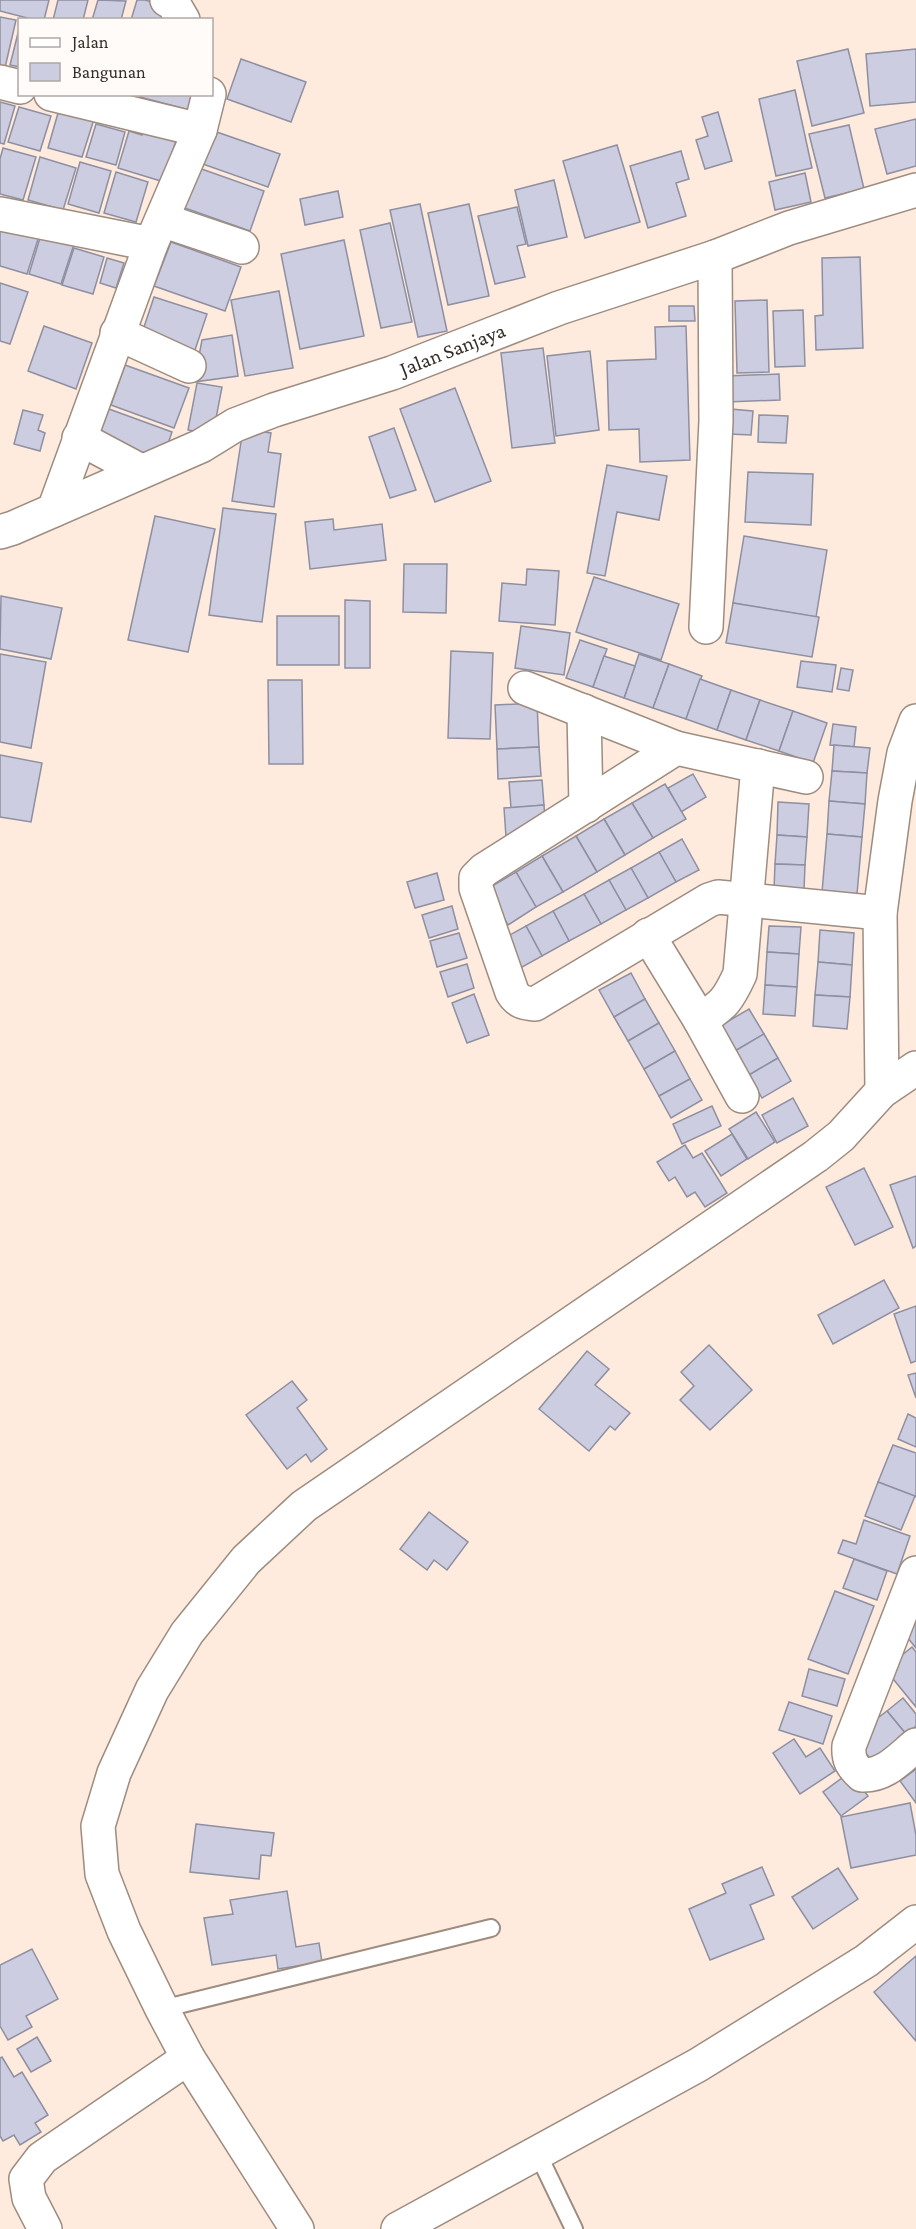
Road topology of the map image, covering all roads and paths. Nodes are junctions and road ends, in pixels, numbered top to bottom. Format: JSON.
{"nodes":[{"id":1,"x":167,"y":0,"type":"edge"},
{"id":2,"x":182,"y":18,"type":"edge"},
{"id":3,"x":0,"y":82,"type":"edge"},
{"id":4,"x":18,"y":86,"type":"edge"},
{"id":5,"x":59,"y":96,"type":"edge"},
{"id":6,"x":209,"y":96,"type":"edge"},
{"id":7,"x":200,"y":130,"type":"junction"},
{"id":8,"x":916,"y":190,"type":"edge"},
{"id":9,"x":0,"y":214,"type":"edge"},
{"id":10,"x":156,"y":232,"type":"junction"},
{"id":11,"x":242,"y":247,"type":"dead end"},
{"id":12,"x":715,"y":257,"type":"junction"},
{"id":13,"x":117,"y":333,"type":"junction"},
{"id":14,"x":189,"y":366,"type":"dead end"},
{"id":15,"x":79,"y":438,"type":"junction"},
{"id":16,"x":141,"y":471,"type":"junction"},
{"id":17,"x":54,"y":510,"type":"junction"},
{"id":18,"x":0,"y":532,"type":"edge"},
{"id":19,"x":706,"y":627,"type":"dead end"},
{"id":20,"x":525,"y":688,"type":"dead end"},
{"id":21,"x":584,"y":711,"type":"junction"},
{"id":22,"x":916,"y":721,"type":"edge"},
{"id":23,"x":676,"y":748,"type":"junction"},
{"id":24,"x":758,"y":766,"type":"junction"},
{"id":25,"x":806,"y":777,"type":"dead end"},
{"id":26,"x":586,"y":806,"type":"junction"},
{"id":27,"x":748,"y":901,"type":"junction"},
{"id":28,"x":880,"y":913,"type":"junction"},
{"id":29,"x":648,"y":935,"type":"junction"},
{"id":30,"x":700,"y":1020,"type":"junction"},
{"id":31,"x":916,"y":1068,"type":"edge"},
{"id":32,"x":882,"y":1091,"type":"junction"},
{"id":33,"x":742,"y":1096,"type":"dead end"},
{"id":34,"x":916,"y":1573,"type":"edge"},
{"id":35,"x":916,"y":1745,"type":"edge"},
{"id":36,"x":915,"y":1925,"type":"edge"},
{"id":37,"x":491,"y":1928,"type":"dead end"},
{"id":38,"x":162,"y":2009,"type":"junction"},
{"id":39,"x":188,"y":2058,"type":"junction"},
{"id":40,"x":537,"y":2152,"type":"junction"},
{"id":41,"x":45,"y":2229,"type":"edge"},
{"id":42,"x":297,"y":2229,"type":"edge"},
{"id":43,"x":398,"y":2229,"type":"edge"},
{"id":44,"x":574,"y":2229,"type":"edge"}],
"edges":[{"from":1,"to":2,"type":"street"},
{"from":3,"to":4,"type":"street"},
{"from":5,"to":7,"type":"street"},
{"from":6,"to":7,"type":"street"},
{"from":7,"to":10,"type":"street"},
{"from":8,"to":12,"type":"street","name":"Jalan Sanjaya"},
{"from":9,"to":10,"type":"street"},
{"from":10,"to":11,"type":"street"},
{"from":10,"to":13,"type":"street"},
{"from":12,"to":16,"type":"street","name":"Jalan Sanjaya"},
{"from":12,"to":19,"type":"street"},
{"from":13,"to":14,"type":"street"},
{"from":13,"to":15,"type":"street"},
{"from":15,"to":16,"type":"street"},
{"from":15,"to":17,"type":"street"},
{"from":16,"to":17,"type":"street","name":"Jalan Sanjaya"},
{"from":17,"to":18,"type":"street","name":"Jalan Sanjaya"},
{"from":20,"to":21,"type":"street"},
{"from":21,"to":23,"type":"street"},
{"from":21,"to":26,"type":"street"},
{"from":22,"to":28,"type":"street"},
{"from":23,"to":24,"type":"street"},
{"from":23,"to":26,"type":"street"},
{"from":24,"to":25,"type":"street"},
{"from":24,"to":27,"type":"street"},
{"from":26,"to":29,"type":"street"},
{"from":27,"to":28,"type":"street"},
{"from":27,"to":29,"type":"street"},
{"from":27,"to":30,"type":"street"},
{"from":28,"to":32,"type":"street"},
{"from":29,"to":30,"type":"street"},
{"from":30,"to":33,"type":"street"},
{"from":31,"to":32,"type":"street"},
{"from":32,"to":38,"type":"street"},
{"from":34,"to":35,"type":"street"},
{"from":36,"to":40,"type":"street"},
{"from":37,"to":38,"type":"lane"},
{"from":38,"to":39,"type":"street"},
{"from":39,"to":41,"type":"street"},
{"from":39,"to":42,"type":"street"},
{"from":40,"to":43,"type":"street"},
{"from":40,"to":44,"type":"lane"}]}
